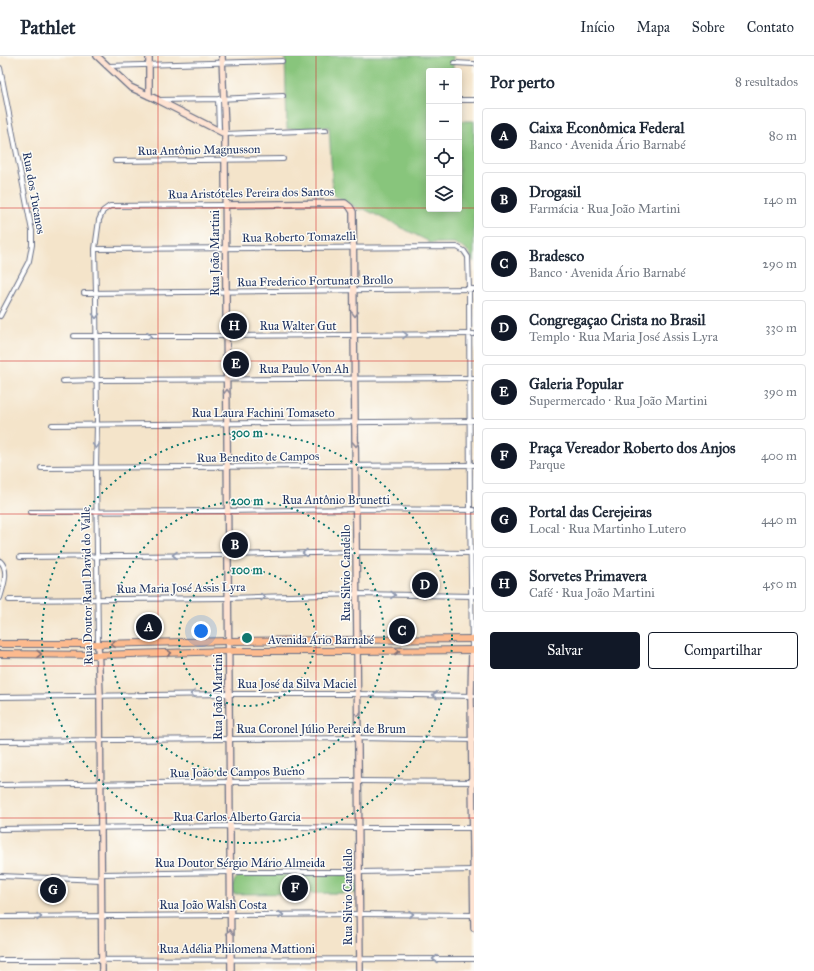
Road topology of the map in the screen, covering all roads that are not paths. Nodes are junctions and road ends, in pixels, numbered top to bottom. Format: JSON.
{"nodes":[{"id":1,"x":97,"y":56,"type":"edge"},
{"id":2,"x":149,"y":56,"type":"edge"},
{"id":3,"x":222,"y":56,"type":"edge"},
{"id":4,"x":282,"y":61,"type":"dead end"},
{"id":5,"x":222,"y":63,"type":"junction"},
{"id":6,"x":455,"y":63,"type":"dead end"},
{"id":7,"x":474,"y":64,"type":"edge"},
{"id":8,"x":149,"y":65,"type":"junction"},
{"id":9,"x":108,"y":66,"type":"junction"},
{"id":10,"x":0,"y":68,"type":"edge"},
{"id":11,"x":149,"y":96,"type":"junction"},
{"id":12,"x":283,"y":96,"type":"dead end"},
{"id":13,"x":221,"y":99,"type":"junction"},
{"id":14,"x":158,"y":100,"type":"junction"},
{"id":15,"x":462,"y":100,"type":"edge"},
{"id":16,"x":474,"y":100,"type":"edge"},
{"id":17,"x":326,"y":130,"type":"dead end"},
{"id":18,"x":219,"y":131,"type":"junction"},
{"id":19,"x":225,"y":134,"type":"junction"},
{"id":20,"x":283,"y":159,"type":"dead end"},
{"id":21,"x":225,"y":160,"type":"junction"},
{"id":22,"x":115,"y":161,"type":"dead end"},
{"id":23,"x":226,"y":205,"type":"junction"},
{"id":24,"x":110,"y":206,"type":"joint"},
{"id":25,"x":354,"y":247,"type":"junction"},
{"id":26,"x":226,"y":248,"type":"junction"},
{"id":27,"x":95,"y":249,"type":"junction"},
{"id":28,"x":469,"y":289,"type":"junction"},
{"id":29,"x":474,"y":289,"type":"edge"},
{"id":30,"x":354,"y":290,"type":"junction"},
{"id":31,"x":226,"y":292,"type":"junction"},
{"id":32,"x":84,"y":293,"type":"dead end"},
{"id":33,"x":96,"y":293,"type":"junction"},
{"id":34,"x":0,"y":316,"type":"edge"},
{"id":35,"x":469,"y":334,"type":"junction"},
{"id":36,"x":474,"y":334,"type":"edge"},
{"id":37,"x":96,"y":335,"type":"junction"},
{"id":38,"x":355,"y":335,"type":"junction"},
{"id":39,"x":74,"y":336,"type":"dead end"},
{"id":40,"x":226,"y":336,"type":"junction"},
{"id":41,"x":472,"y":378,"type":"edge"},
{"id":42,"x":227,"y":379,"type":"junction"},
{"id":43,"x":355,"y":379,"type":"junction"},
{"id":44,"x":96,"y":380,"type":"junction"},
{"id":45,"x":63,"y":381,"type":"dead end"},
{"id":46,"x":472,"y":421,"type":"edge"},
{"id":47,"x":356,"y":422,"type":"junction"},
{"id":48,"x":227,"y":423,"type":"junction"},
{"id":49,"x":97,"y":424,"type":"junction"},
{"id":50,"x":52,"y":425,"type":"dead end"},
{"id":51,"x":356,"y":466,"type":"junction"},
{"id":52,"x":472,"y":466,"type":"edge"},
{"id":53,"x":41,"y":468,"type":"dead end"},
{"id":54,"x":96,"y":468,"type":"junction"},
{"id":55,"x":228,"y":468,"type":"junction"},
{"id":56,"x":356,"y":509,"type":"junction"},
{"id":57,"x":472,"y":510,"type":"edge"},
{"id":58,"x":227,"y":511,"type":"junction"},
{"id":59,"x":30,"y":512,"type":"dead end"},
{"id":60,"x":97,"y":512,"type":"junction"},
{"id":61,"x":356,"y":552,"type":"junction"},
{"id":62,"x":472,"y":553,"type":"edge"},
{"id":63,"x":98,"y":555,"type":"junction"},
{"id":64,"x":228,"y":555,"type":"junction"},
{"id":65,"x":20,"y":557,"type":"dead end"},
{"id":66,"x":1,"y":562,"type":"edge"},
{"id":67,"x":357,"y":594,"type":"junction"},
{"id":68,"x":472,"y":596,"type":"edge"},
{"id":69,"x":0,"y":598,"type":"edge"},
{"id":70,"x":227,"y":598,"type":"junction"},
{"id":71,"x":98,"y":599,"type":"junction"},
{"id":72,"x":9,"y":600,"type":"dead end"},
{"id":73,"x":473,"y":639,"type":"edge"},
{"id":74,"x":357,"y":640,"type":"junction"},
{"id":75,"x":228,"y":641,"type":"junction"},
{"id":76,"x":0,"y":644,"type":"edge"},
{"id":77,"x":15,"y":644,"type":"junction"},
{"id":78,"x":98,"y":644,"type":"junction"},
{"id":79,"x":473,"y":650,"type":"edge"},
{"id":80,"x":228,"y":651,"type":"junction"},
{"id":81,"x":357,"y":651,"type":"junction"},
{"id":82,"x":0,"y":654,"type":"edge"},
{"id":83,"x":14,"y":654,"type":"junction"},
{"id":84,"x":98,"y":655,"type":"junction"},
{"id":85,"x":229,"y":694,"type":"junction"},
{"id":86,"x":357,"y":694,"type":"junction"},
{"id":87,"x":100,"y":696,"type":"junction"},
{"id":88,"x":472,"y":696,"type":"edge"},
{"id":89,"x":0,"y":697,"type":"edge"},
{"id":90,"x":358,"y":738,"type":"junction"},
{"id":91,"x":229,"y":739,"type":"junction"},
{"id":92,"x":100,"y":740,"type":"junction"},
{"id":93,"x":473,"y":740,"type":"edge"},
{"id":94,"x":0,"y":741,"type":"edge"},
{"id":95,"x":358,"y":781,"type":"junction"},
{"id":96,"x":229,"y":782,"type":"junction"},
{"id":97,"x":473,"y":782,"type":"edge"},
{"id":98,"x":101,"y":784,"type":"junction"},
{"id":99,"x":0,"y":785,"type":"edge"},
{"id":100,"x":230,"y":826,"type":"junction"},
{"id":101,"x":101,"y":828,"type":"junction"},
{"id":102,"x":359,"y":828,"type":"junction"},
{"id":103,"x":473,"y":828,"type":"edge"},
{"id":104,"x":0,"y":829,"type":"edge"},
{"id":105,"x":473,"y":870,"type":"edge"},
{"id":106,"x":230,"y":872,"type":"junction"},
{"id":107,"x":359,"y":872,"type":"junction"},
{"id":108,"x":0,"y":876,"type":"edge"},
{"id":109,"x":102,"y":877,"type":"junction"},
{"id":110,"x":359,"y":914,"type":"junction"},
{"id":111,"x":230,"y":915,"type":"junction"},
{"id":112,"x":474,"y":915,"type":"edge"},
{"id":113,"x":102,"y":916,"type":"junction"},
{"id":114,"x":0,"y":917,"type":"edge"},
{"id":115,"x":474,"y":928,"type":"edge"},
{"id":116,"x":359,"y":958,"type":"junction"},
{"id":117,"x":230,"y":959,"type":"junction"},
{"id":118,"x":474,"y":959,"type":"edge"},
{"id":119,"x":0,"y":960,"type":"edge"},
{"id":120,"x":102,"y":960,"type":"junction"},
{"id":121,"x":102,"y":971,"type":"edge"},
{"id":122,"x":231,"y":971,"type":"edge"},
{"id":123,"x":360,"y":971,"type":"edge"}],
"edges":[{"from":1,"to":9,"type":"street"},
{"from":2,"to":8,"type":"street"},
{"from":3,"to":5,"type":"street","name":"Rua João Martini"},
{"from":4,"to":5,"type":"street"},
{"from":5,"to":8,"type":"street"},
{"from":5,"to":13,"type":"street","name":"Rua João Martini"},
{"from":6,"to":7,"type":"street"},
{"from":8,"to":9,"type":"street"},
{"from":8,"to":11,"type":"street"},
{"from":9,"to":11,"type":"street"},
{"from":10,"to":34,"type":"street","name":"Rua dos Tucanos"},
{"from":11,"to":14,"type":"street"},
{"from":12,"to":13,"type":"street"},
{"from":13,"to":14,"type":"street"},
{"from":13,"to":18,"type":"street"},
{"from":13,"to":19,"type":"street","name":"Rua João Martini"},
{"from":14,"to":18,"type":"street"},
{"from":15,"to":16,"type":"street"},
{"from":17,"to":19,"type":"street"},
{"from":18,"to":19,"type":"street"},
{"from":19,"to":21,"type":"street","name":"Rua João Martini"},
{"from":20,"to":21,"type":"street","name":"Rua Antônio Magnusson"},
{"from":21,"to":22,"type":"street","name":"Rua Antônio Magnusson"},
{"from":21,"to":23,"type":"street","name":"Rua João Martini"},
{"from":23,"to":24,"type":"street","name":"Rua Aristóteles Pereira dos Santos"},
{"from":23,"to":25,"type":"street","name":"Rua Aristóteles Pereira dos Santos"},
{"from":23,"to":26,"type":"street","name":"Rua João Martini"},
{"from":24,"to":27,"type":"street","name":"Rua Doutor Raul David do Valle"},
{"from":25,"to":26,"type":"street","name":"Rua Roberto Tomazelli"},
{"from":25,"to":28,"type":"street","name":"Rua Roberto Tomazelli"},
{"from":25,"to":30,"type":"street","name":"Rua Silvio Candello"},
{"from":26,"to":27,"type":"street","name":"Rua Roberto Tomazelli"},
{"from":26,"to":31,"type":"street","name":"Rua João Martini"},
{"from":27,"to":33,"type":"street","name":"Rua Doutor Raul David do Valle"},
{"from":28,"to":29,"type":"street","name":"Rua Frederico Fortunato Brollo"},
{"from":28,"to":30,"type":"street","name":"Rua Frederico Fortunato Brollo"},
{"from":28,"to":35,"type":"street","name":"Rua Roberto Tomazelli"},
{"from":30,"to":31,"type":"street","name":"Rua Frederico Fortunato Brollo"},
{"from":30,"to":38,"type":"street","name":"Rua Silvio Candello","one_way":true},
{"from":31,"to":33,"type":"street","name":"Rua Frederico Fortunato Brollo"},
{"from":31,"to":40,"type":"street","name":"Rua João Martini"},
{"from":32,"to":33,"type":"street","name":"Rua Frederico Fortunato Brollo"},
{"from":33,"to":37,"type":"street","name":"Rua Doutor Raul David do Valle","one_way":true},
{"from":35,"to":36,"type":"street","name":"Rua Walter Gut"},
{"from":38,"to":35,"type":"street","name":"Rua Walter Gut","one_way":true},
{"from":35,"to":41,"type":"street","name":"Rua Roberto Tomazelli"},
{"from":37,"to":39,"type":"street","name":"Rua Walter Gut"},
{"from":37,"to":40,"type":"street","name":"Rua Walter Gut","one_way":true},
{"from":37,"to":44,"type":"street","name":"Rua Doutor Raul David do Valle"},
{"from":38,"to":40,"type":"street","name":"Rua Walter Gut"},
{"from":38,"to":43,"type":"street","name":"Rua Silvio Candello"},
{"from":40,"to":42,"type":"street","name":"Rua João Martini"},
{"from":41,"to":43,"type":"street","name":"Rua Paulo Von Ah"},
{"from":41,"to":46,"type":"street","name":"Rua Roberto Tomazelli"},
{"from":42,"to":43,"type":"street","name":"Rua Paulo Von Ah"},
{"from":42,"to":44,"type":"street","name":"Rua Paulo Von Ah"},
{"from":48,"to":42,"type":"street","name":"Rua João Martini","one_way":true},
{"from":43,"to":47,"type":"street","name":"Rua Silvio Candello"},
{"from":44,"to":45,"type":"street","name":"Rua Paulo Von Ah"},
{"from":44,"to":49,"type":"street","name":"Rua Doutor Raul David do Valle"},
{"from":46,"to":47,"type":"street","name":"Rua Laura Fachini Tomaseto"},
{"from":46,"to":52,"type":"street","name":"Rua Roberto Tomazelli"},
{"from":47,"to":48,"type":"street","name":"Rua Laura Fachini Tomaseto"},
{"from":47,"to":51,"type":"street","name":"Rua Silvio Candello","one_way":true},
{"from":48,"to":49,"type":"street","name":"Rua Laura Fachini Tomaseto"},
{"from":48,"to":55,"type":"street","name":"Rua João Martini"},
{"from":49,"to":50,"type":"street","name":"Rua Laura Fachini Tomaseto"},
{"from":49,"to":54,"type":"street","name":"Rua Doutor Raul David do Valle","one_way":true},
{"from":51,"to":52,"type":"street","name":"Rua Benedito de Campos"},
{"from":51,"to":55,"type":"street","name":"Rua Benedito de Campos"},
{"from":51,"to":56,"type":"street","name":"Rua Silvio Candello"},
{"from":52,"to":57,"type":"street","name":"Rua Roberto Tomazelli"},
{"from":53,"to":54,"type":"street","name":"Rua Benedito de Campos"},
{"from":54,"to":55,"type":"street","name":"Rua Benedito de Campos"},
{"from":54,"to":60,"type":"street","name":"Rua Doutor Raul David do Valle"},
{"from":55,"to":58,"type":"street","name":"Rua João Martini"},
{"from":56,"to":57,"type":"street","name":"Rua Antônio Brunetti"},
{"from":56,"to":58,"type":"street","name":"Rua Antônio Brunetti"},
{"from":56,"to":61,"type":"street","name":"Rua Silvio Candello"},
{"from":57,"to":62,"type":"street","name":"Rua Roberto Tomazelli"},
{"from":58,"to":60,"type":"street","name":"Rua Antônio Brunetti"},
{"from":58,"to":64,"type":"street","name":"Rua João Martini"},
{"from":59,"to":60,"type":"street","name":"Rua Antônio Brunetti"},
{"from":60,"to":63,"type":"street","name":"Rua Doutor Raul David do Valle"},
{"from":62,"to":61,"type":"street","one_way":true},
{"from":61,"to":64,"type":"street","one_way":true},
{"from":61,"to":67,"type":"street","name":"Rua Silvio Candello"},
{"from":62,"to":68,"type":"street","name":"Rua Roberto Tomazelli"},
{"from":64,"to":63,"type":"street","one_way":true},
{"from":63,"to":65,"type":"street"},
{"from":63,"to":71,"type":"street","name":"Rua Doutor Raul David do Valle"},
{"from":64,"to":70,"type":"street","name":"Rua João Martini"},
{"from":66,"to":69,"type":"street"},
{"from":67,"to":68,"type":"street","name":"Rua Maria José Assis Lyra","one_way":true},
{"from":70,"to":67,"type":"street","name":"Rua Maria José Assis Lyra","one_way":true},
{"from":67,"to":74,"type":"street","name":"Rua Silvio Candello"},
{"from":68,"to":73,"type":"street","name":"Rua Roberto Tomazelli"},
{"from":70,"to":71,"type":"street","name":"Rua Maria José Assis Lyra"},
{"from":70,"to":75,"type":"street","name":"Rua João Martini"},
{"from":71,"to":72,"type":"street","name":"Rua Maria José Assis Lyra"},
{"from":71,"to":78,"type":"street","name":"Rua Doutor Raul David do Valle"},
{"from":73,"to":74,"type":"main road","name":"Avenida Ário Barnabé"},
{"from":73,"to":79,"type":"street","name":"Rua Roberto Tomazelli"},
{"from":74,"to":75,"type":"main road","name":"Avenida Ário Barnabé"},
{"from":74,"to":81,"type":"street","name":"Rua Silvio Candello"},
{"from":75,"to":78,"type":"main road","name":"Avenida Ário Barnabé","one_way":true},
{"from":75,"to":80,"type":"street","name":"Rua João Martini"},
{"from":76,"to":77,"type":"main road","name":"Avenida Ário Barnabé"},
{"from":77,"to":78,"type":"main road","name":"Avenida Ário Barnabé"},
{"from":77,"to":83,"type":"main road"},
{"from":78,"to":84,"type":"street","name":"Rua Doutor Raul David do Valle"},
{"from":81,"to":79,"type":"main road","name":"Avenida Ário Barnabé","one_way":true},
{"from":79,"to":88,"type":"street"},
{"from":80,"to":81,"type":"main road","name":"Avenida Ário Barnabé"},
{"from":84,"to":80,"type":"main road","name":"Avenida Ário Barnabé","one_way":true},
{"from":80,"to":85,"type":"street","name":"Rua João Martini"},
{"from":81,"to":86,"type":"street","name":"Rua Silvio Candello"},
{"from":82,"to":83,"type":"main road","name":"Avenida Ário Barnabé"},
{"from":83,"to":84,"type":"main road","name":"Avenida Ário Barnabé","one_way":true},
{"from":84,"to":87,"type":"street","name":"Rua Doutor Raul David do Valle"},
{"from":85,"to":86,"type":"street","name":"Rua José da Silva Maciel"},
{"from":85,"to":87,"type":"street","name":"Rua José da Silva Maciel","one_way":true},
{"from":85,"to":91,"type":"street","name":"Rua João Martini"},
{"from":88,"to":86,"type":"street","name":"Rua José da Silva Maciel","one_way":true},
{"from":86,"to":90,"type":"street","name":"Rua Silvio Candello","one_way":true},
{"from":87,"to":89,"type":"street","name":"Rua José da Silva Maciel"},
{"from":87,"to":92,"type":"street","name":"Rua Doutor Raul David do Valle"},
{"from":88,"to":93,"type":"street"},
{"from":90,"to":91,"type":"street","name":"Rua Coronel Júlio Pereira de Brum"},
{"from":90,"to":93,"type":"street","name":"Rua Coronel Júlio Pereira de Brum"},
{"from":90,"to":95,"type":"street","name":"Rua Silvio Candello"},
{"from":91,"to":92,"type":"street","name":"Rua Coronel Júlio Pereira de Brum"},
{"from":91,"to":96,"type":"street","name":"Rua João Martini"},
{"from":92,"to":94,"type":"street","name":"Rua Coronel Júlio Pereira de Brum"},
{"from":92,"to":98,"type":"street","name":"Rua Doutor Raul David do Valle"},
{"from":93,"to":97,"type":"street"},
{"from":95,"to":96,"type":"street","name":"Rua João de Campos Bueno"},
{"from":95,"to":97,"type":"street","name":"Rua João de Campos Bueno"},
{"from":95,"to":102,"type":"street","name":"Rua Silvio Candello"},
{"from":96,"to":98,"type":"street","name":"Rua João de Campos Bueno"},
{"from":96,"to":100,"type":"street","name":"Rua João Martini"},
{"from":97,"to":103,"type":"street"},
{"from":98,"to":99,"type":"street","name":"Rua João de Campos Bueno"},
{"from":98,"to":101,"type":"street","name":"Rua Doutor Raul David do Valle"},
{"from":100,"to":101,"type":"street","name":"Rua Carlos Alberto Garcia"},
{"from":100,"to":102,"type":"street","name":"Rua Carlos Alberto Garcia"},
{"from":100,"to":106,"type":"street","name":"Rua João Martini"},
{"from":101,"to":104,"type":"street","name":"Rua Carlos Alberto Garcia"},
{"from":101,"to":109,"type":"street","name":"Rua Doutor Raul David do Valle"},
{"from":102,"to":103,"type":"street","name":"Rua Carlos Alberto Garcia"},
{"from":102,"to":107,"type":"street","name":"Rua Silvio Candello"},
{"from":103,"to":105,"type":"street"},
{"from":105,"to":107,"type":"street","name":"Rua Doutor Sérgio Mário Almeida"},
{"from":105,"to":112,"type":"street"},
{"from":106,"to":107,"type":"street","name":"Rua Doutor Sérgio Mário Almeida"},
{"from":106,"to":109,"type":"street","name":"Rua Doutor Sérgio Mário Almeida"},
{"from":106,"to":111,"type":"street","name":"Rua João Martini"},
{"from":107,"to":110,"type":"street","name":"Rua Silvio Candello"},
{"from":108,"to":109,"type":"street","name":"Rua Doutor Sérgio Mário Almeida"},
{"from":109,"to":113,"type":"street","name":"Rua Doutor Raul David do Valle"},
{"from":111,"to":110,"type":"street","name":"Rua João Walsh Costa","one_way":true},
{"from":110,"to":112,"type":"street","name":"Rua João Walsh Costa","one_way":true},
{"from":110,"to":116,"type":"street","name":"Rua Silvio Candello"},
{"from":111,"to":113,"type":"street","name":"Rua João Walsh Costa"},
{"from":117,"to":111,"type":"street","name":"Rua João Martini","one_way":true},
{"from":112,"to":115,"type":"street"},
{"from":114,"to":113,"type":"street","name":"Rua João Walsh Costa","one_way":true},
{"from":113,"to":120,"type":"street","name":"Rua Doutor Raul David do Valle"},
{"from":116,"to":117,"type":"street","name":"Rua Adélia Philomena Mattioni"},
{"from":118,"to":116,"type":"street","name":"Rua Adélia Philomena Mattioni","one_way":true},
{"from":116,"to":123,"type":"street","name":"Rua Silvio Candello"},
{"from":117,"to":120,"type":"street","name":"Rua Adélia Philomena Mattioni"},
{"from":117,"to":122,"type":"street","name":"Rua João Martini"},
{"from":119,"to":120,"type":"street","name":"Rua Adélia Philomena Mattioni"},
{"from":120,"to":121,"type":"street","name":"Rua Doutor Raul David do Valle"}]}
